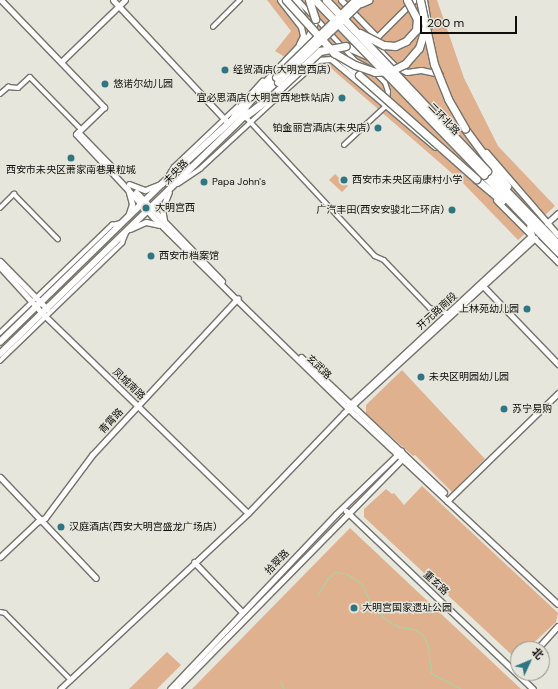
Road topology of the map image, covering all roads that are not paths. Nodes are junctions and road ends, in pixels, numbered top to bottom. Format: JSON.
{"nodes":[{"id":1,"x":1,"y":0,"type":"edge"},
{"id":2,"x":113,"y":0,"type":"edge"},
{"id":3,"x":125,"y":0,"type":"edge"},
{"id":4,"x":240,"y":0,"type":"edge"},
{"id":5,"x":280,"y":0,"type":"edge"},
{"id":6,"x":286,"y":0,"type":"edge"},
{"id":7,"x":294,"y":0,"type":"edge"},
{"id":8,"x":298,"y":0,"type":"edge"},
{"id":9,"x":309,"y":0,"type":"edge"},
{"id":10,"x":315,"y":0,"type":"edge"},
{"id":11,"x":341,"y":0,"type":"edge"},
{"id":12,"x":368,"y":0,"type":"edge"},
{"id":13,"x":407,"y":0,"type":"edge"},
{"id":14,"x":414,"y":0,"type":"edge"},
{"id":15,"x":420,"y":0,"type":"edge"},
{"id":16,"x":424,"y":0,"type":"edge"},
{"id":17,"x":328,"y":1,"type":"edge"},
{"id":18,"x":358,"y":1,"type":"edge"},
{"id":19,"x":119,"y":6,"type":"junction"},
{"id":20,"x":308,"y":26,"type":"junction"},
{"id":21,"x":213,"y":27,"type":"dead end"},
{"id":22,"x":351,"y":27,"type":"junction"},
{"id":23,"x":425,"y":28,"type":"junction"},
{"id":24,"x":377,"y":37,"type":"junction"},
{"id":25,"x":334,"y":53,"type":"junction"},
{"id":26,"x":371,"y":58,"type":"junction"},
{"id":27,"x":61,"y":62,"type":"junction"},
{"id":28,"x":441,"y":74,"type":"junction"},
{"id":29,"x":0,"y":94,"type":"edge"},
{"id":30,"x":387,"y":105,"type":"junction"},
{"id":31,"x":246,"y":117,"type":"junction"},
{"id":32,"x":228,"y":121,"type":"junction"},
{"id":33,"x":78,"y":132,"type":"junction"},
{"id":34,"x":213,"y":138,"type":"junction"},
{"id":35,"x":203,"y":140,"type":"junction"},
{"id":36,"x":344,"y":145,"type":"dead end"},
{"id":37,"x":214,"y":146,"type":"junction"},
{"id":38,"x":212,"y":158,"type":"junction"},
{"id":39,"x":486,"y":173,"type":"junction"},
{"id":40,"x":167,"y":180,"type":"junction"},
{"id":41,"x":127,"y":184,"type":"junction"},
{"id":42,"x":162,"y":184,"type":"junction"},
{"id":43,"x":178,"y":184,"type":"junction"},
{"id":44,"x":169,"y":192,"type":"junction"},
{"id":45,"x":143,"y":203,"type":"junction"},
{"id":46,"x":0,"y":208,"type":"edge"},
{"id":47,"x":524,"y":209,"type":"junction"},
{"id":48,"x":149,"y":210,"type":"junction"},
{"id":49,"x":558,"y":213,"type":"edge"},
{"id":50,"x":126,"y":220,"type":"junction"},
{"id":51,"x":547,"y":223,"type":"junction"},
{"id":52,"x":529,"y":226,"type":"junction"},
{"id":53,"x":166,"y":227,"type":"junction"},
{"id":54,"x":129,"y":230,"type":"junction"},
{"id":55,"x":542,"y":235,"type":"junction"},
{"id":56,"x":558,"y":235,"type":"edge"},
{"id":57,"x":533,"y":237,"type":"junction"},
{"id":58,"x":58,"y":239,"type":"dead end"},
{"id":59,"x":558,"y":244,"type":"edge"},
{"id":60,"x":558,"y":252,"type":"edge"},
{"id":61,"x":0,"y":261,"type":"edge"},
{"id":62,"x":558,"y":262,"type":"edge"},
{"id":63,"x":0,"y":267,"type":"edge"},
{"id":64,"x":482,"y":285,"type":"junction"},
{"id":65,"x":238,"y":299,"type":"junction"},
{"id":66,"x":35,"y":300,"type":"junction"},
{"id":67,"x":40,"y":305,"type":"junction"},
{"id":68,"x":45,"y":313,"type":"junction"},
{"id":69,"x":448,"y":313,"type":"junction"},
{"id":70,"x":0,"y":333,"type":"edge"},
{"id":71,"x":0,"y":342,"type":"edge"},
{"id":72,"x":0,"y":354,"type":"edge"},
{"id":73,"x":0,"y":361,"type":"edge"},
{"id":74,"x":558,"y":364,"type":"edge"},
{"id":75,"x":558,"y":393,"type":"edge"},
{"id":76,"x":138,"y":405,"type":"junction"},
{"id":77,"x":350,"y":406,"type":"junction"},
{"id":78,"x":400,"y":452,"type":"junction"},
{"id":79,"x":405,"y":456,"type":"junction"},
{"id":80,"x":0,"y":477,"type":"edge"},
{"id":81,"x":449,"y":499,"type":"junction"},
{"id":82,"x":343,"y":508,"type":"junction"},
{"id":83,"x":247,"y":512,"type":"junction"},
{"id":84,"x":348,"y":513,"type":"junction"},
{"id":85,"x":41,"y":520,"type":"junction"},
{"id":86,"x":0,"y":557,"type":"edge"},
{"id":87,"x":194,"y":564,"type":"junction"},
{"id":88,"x":96,"y":578,"type":"dead end"},
{"id":89,"x":558,"y":600,"type":"edge"},
{"id":90,"x":558,"y":604,"type":"edge"},
{"id":91,"x":0,"y":612,"type":"edge"},
{"id":92,"x":242,"y":612,"type":"junction"},
{"id":93,"x":558,"y":626,"type":"edge"},
{"id":94,"x":544,"y":641,"type":"edge"},
{"id":95,"x":510,"y":663,"type":"edge"},
{"id":96,"x":71,"y":680,"type":"junction"},
{"id":97,"x":526,"y":681,"type":"edge"},
{"id":98,"x":60,"y":689,"type":"edge"},
{"id":99,"x":170,"y":689,"type":"edge"},
{"id":100,"x":176,"y":689,"type":"edge"},
{"id":101,"x":533,"y":689,"type":"edge"}],
"edges":[{"from":1,"to":27,"type":"street"},
{"from":2,"to":19,"type":"street"},
{"from":3,"to":19,"type":"street"},
{"from":4,"to":21,"type":"street"},
{"from":5,"to":32,"type":"street"},
{"from":6,"to":20,"type":"highway","bridge":true},
{"from":7,"to":20,"type":"highway","bridge":true},
{"from":8,"to":30,"type":"street"},
{"from":9,"to":31,"type":"highway","bridge":true},
{"from":10,"to":26,"type":"highway","name":"二环北路","bridge":true},
{"from":11,"to":24,"type":"street"},
{"from":12,"to":18,"type":"highway","bridge":true},
{"from":13,"to":22,"type":"highway","bridge":true},
{"from":14,"to":24,"type":"street"},
{"from":15,"to":23,"type":"highway","bridge":true},
{"from":16,"to":28,"type":"street"},
{"from":17,"to":22,"type":"highway","name":"二环北路","bridge":true},
{"from":18,"to":31,"type":"main road","name":"未央路","bridge":true},
{"from":19,"to":27,"type":"street"},
{"from":19,"to":32,"type":"street"},
{"from":20,"to":25,"type":"highway","bridge":true},
{"from":22,"to":39,"type":"highway","name":"二环北路","bridge":true},
{"from":23,"to":25,"type":"highway","bridge":true},
{"from":23,"to":47,"type":"highway","bridge":true},
{"from":24,"to":28,"type":"street"},
{"from":25,"to":52,"type":"highway","bridge":true},
{"from":26,"to":31,"type":"highway","bridge":true},
{"from":26,"to":39,"type":"highway","name":"二环北路","bridge":true},
{"from":27,"to":33,"type":"street"},
{"from":28,"to":51,"type":"street"},
{"from":29,"to":33,"type":"street"},
{"from":30,"to":31,"type":"street"},
{"from":30,"to":36,"type":"street"},
{"from":30,"to":57,"type":"street"},
{"from":31,"to":32,"type":"main road","name":"未央路"},
{"from":31,"to":37,"type":"main road","name":"未央路"},
{"from":31,"to":38,"type":"street"},
{"from":31,"to":69,"type":"street"},
{"from":32,"to":34,"type":"main road","name":"未央路"},
{"from":32,"to":35,"type":"street"},
{"from":33,"to":41,"type":"street","name":"玄武路"},
{"from":34,"to":35,"type":"street"},
{"from":34,"to":40,"type":"main road","name":"未央路"},
{"from":35,"to":40,"type":"street"},
{"from":37,"to":38,"type":"street"},
{"from":37,"to":43,"type":"main road","name":"未央路"},
{"from":38,"to":43,"type":"street"},
{"from":39,"to":47,"type":"highway","name":"二环北路"},
{"from":39,"to":55,"type":"highway","name":"二环北路"},
{"from":40,"to":42,"type":"main road","name":"未央路"},
{"from":41,"to":42,"type":"street"},
{"from":41,"to":45,"type":"street","name":"玄武路"},
{"from":41,"to":50,"type":"street"},
{"from":42,"to":45,"type":"main road","name":"未央路"},
{"from":43,"to":44,"type":"main road","name":"未央路"},
{"from":44,"to":48,"type":"main road","name":"未央路"},
{"from":44,"to":53,"type":"street"},
{"from":45,"to":48,"type":"street","name":"玄武路"},
{"from":45,"to":50,"type":"main road","name":"未央路"},
{"from":46,"to":58,"type":"street"},
{"from":47,"to":59,"type":"highway","name":"二环北路"},
{"from":48,"to":53,"type":"street","name":"玄武路"},
{"from":48,"to":54,"type":"main road","name":"未央路"},
{"from":49,"to":51,"type":"street"},
{"from":50,"to":66,"type":"street"},
{"from":50,"to":67,"type":"main road","name":"未央路"},
{"from":51,"to":56,"type":"street"},
{"from":52,"to":55,"type":"highway"},
{"from":52,"to":57,"type":"street"},
{"from":53,"to":54,"type":"street"},
{"from":53,"to":65,"type":"street","name":"玄武路"},
{"from":54,"to":68,"type":"main road","name":"未央路"},
{"from":54,"to":68,"type":"street"},
{"from":55,"to":60,"type":"highway","name":"二环北路"},
{"from":57,"to":62,"type":"street"},
{"from":57,"to":64,"type":"street","name":"开元路南段"},
{"from":61,"to":66,"type":"street","name":"凤城南路"},
{"from":63,"to":66,"type":"street","name":"凤城南路"},
{"from":64,"to":69,"type":"street","name":"开元路南段"},
{"from":64,"to":74,"type":"street"},
{"from":64,"to":77,"type":"street","name":"开元路南段"},
{"from":65,"to":76,"type":"street","name":"青霄路"},
{"from":65,"to":77,"type":"street","name":"玄武路"},
{"from":66,"to":67,"type":"street","name":"凤城南路"},
{"from":66,"to":70,"type":"street"},
{"from":67,"to":68,"type":"street","name":"凤城南路"},
{"from":67,"to":71,"type":"main road","name":"未央路"},
{"from":68,"to":72,"type":"main road","name":"未央路"},
{"from":68,"to":73,"type":"street"},
{"from":68,"to":76,"type":"street","name":"凤城南路"},
{"from":69,"to":77,"type":"street","name":"开元路南段"},
{"from":75,"to":81,"type":"street"},
{"from":76,"to":83,"type":"street","name":"凤城南路"},
{"from":76,"to":85,"type":"street","name":"青霄路"},
{"from":77,"to":78,"type":"street","name":"玄武路"},
{"from":77,"to":83,"type":"street"},
{"from":78,"to":79,"type":"street","name":"玄武路"},
{"from":78,"to":82,"type":"street","name":"拾翠路"},
{"from":79,"to":81,"type":"street","name":"玄武路"},
{"from":79,"to":84,"type":"street","name":"拾翠路"},
{"from":80,"to":85,"type":"street"},
{"from":81,"to":89,"type":"street","name":"玄武路"},
{"from":81,"to":90,"type":"street","name":"玄武路"},
{"from":82,"to":84,"type":"street","name":"重玄路"},
{"from":82,"to":92,"type":"street","name":"拾翠路"},
{"from":83,"to":87,"type":"street"},
{"from":84,"to":95,"type":"street","name":"重玄路"},
{"from":84,"to":100,"type":"street","name":"拾翠路"},
{"from":85,"to":86,"type":"street","name":"青霄路"},
{"from":85,"to":88,"type":"street"},
{"from":87,"to":92,"type":"street"},
{"from":87,"to":96,"type":"street"},
{"from":91,"to":96,"type":"street"},
{"from":92,"to":99,"type":"street","name":"拾翠路"},
{"from":93,"to":94,"type":"street"},
{"from":96,"to":98,"type":"street"},
{"from":97,"to":101,"type":"street","name":"重玄路"}]}
